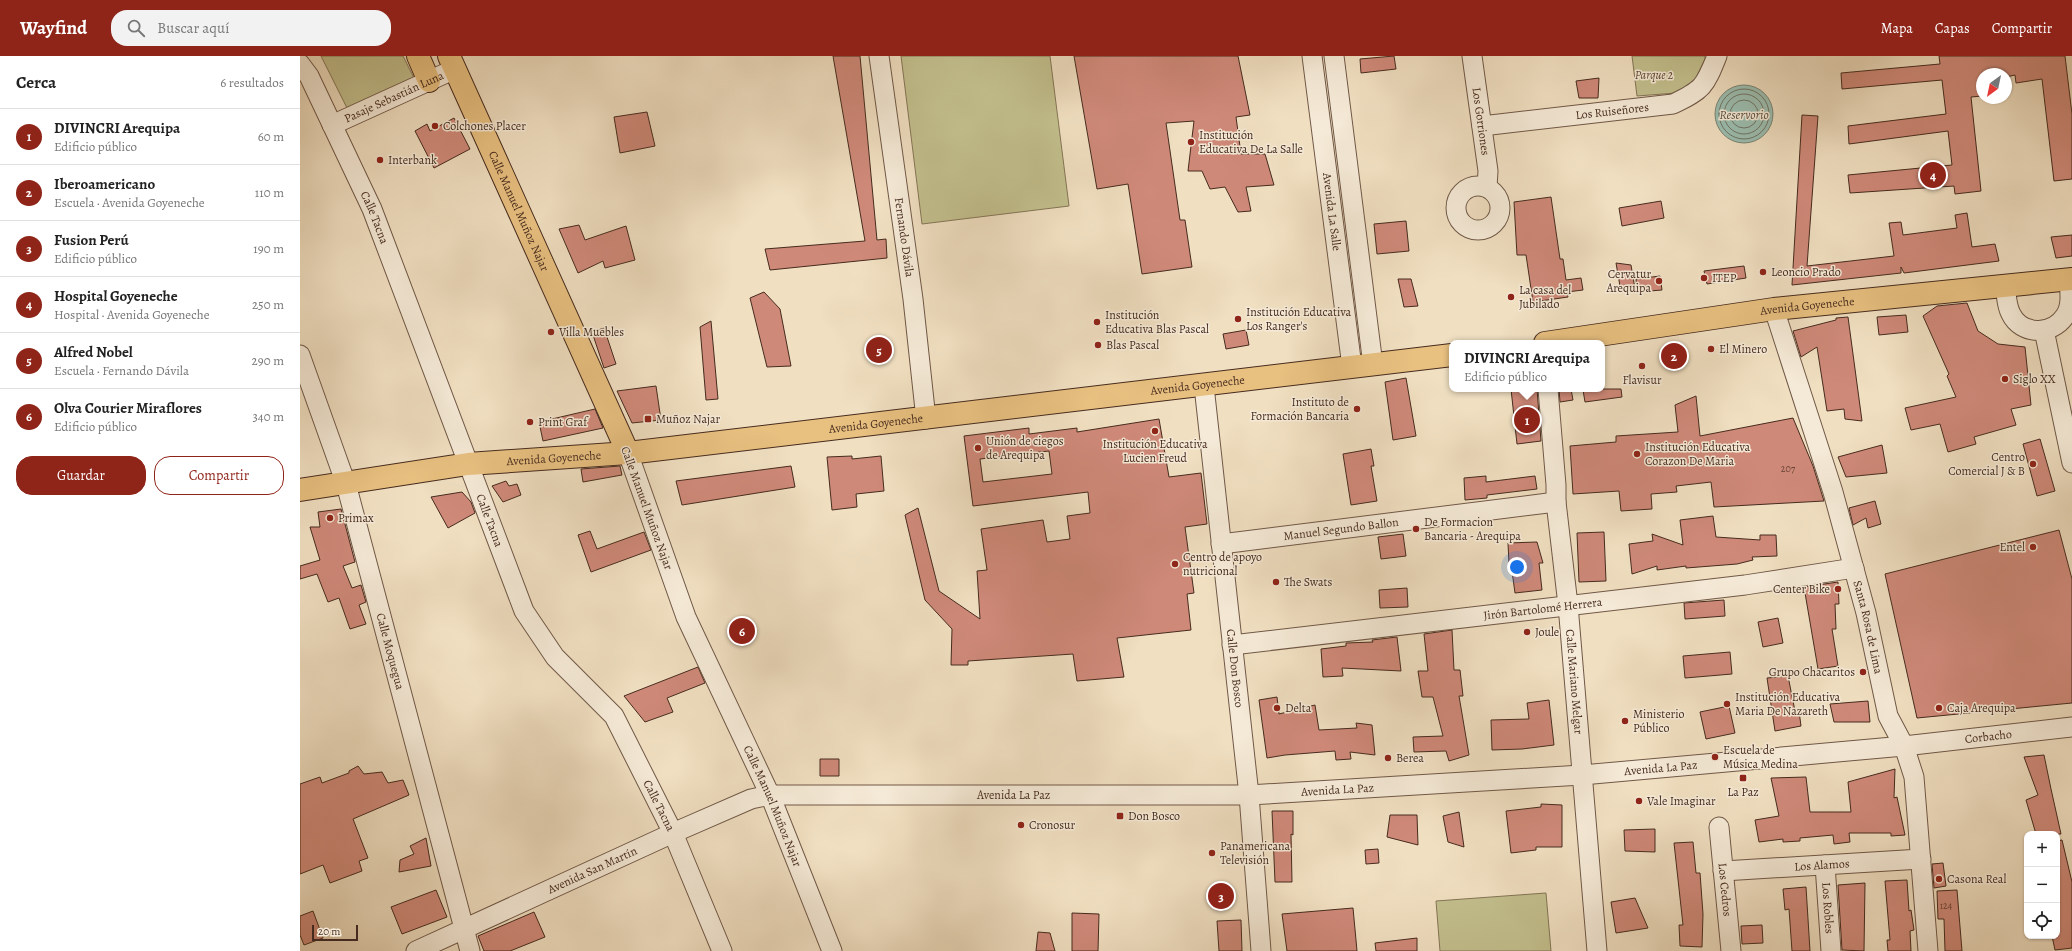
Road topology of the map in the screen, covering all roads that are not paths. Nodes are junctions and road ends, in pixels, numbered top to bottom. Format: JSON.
{"nodes":[{"id":1,"x":418,"y":56,"type":"edge"},
{"id":2,"x":432,"y":56,"type":"edge"},
{"id":3,"x":879,"y":56,"type":"edge"},
{"id":4,"x":1312,"y":56,"type":"edge"},
{"id":5,"x":1334,"y":56,"type":"edge"},
{"id":6,"x":1472,"y":56,"type":"edge"},
{"id":7,"x":1717,"y":56,"type":"edge"},
{"id":8,"x":452,"y":62,"type":"edge"},
{"id":9,"x":300,"y":64,"type":"edge"},
{"id":10,"x":428,"y":81,"type":"junction"},
{"id":11,"x":332,"y":125,"type":"junction"},
{"id":12,"x":1482,"y":126,"type":"junction"},
{"id":13,"x":1487,"y":187,"type":"dead end"},
{"id":14,"x":2071,"y":280,"type":"edge"},
{"id":15,"x":2005,"y":286,"type":"junction"},
{"id":16,"x":1774,"y":309,"type":"junction"},
{"id":17,"x":2044,"y":330,"type":"junction"},
{"id":18,"x":1565,"y":340,"type":"edge"},
{"id":19,"x":300,"y":355,"type":"edge"},
{"id":20,"x":1449,"y":355,"type":"edge"},
{"id":21,"x":1362,"y":366,"type":"junction"},
{"id":22,"x":1204,"y":386,"type":"junction"},
{"id":23,"x":1548,"y":392,"type":"edge"},
{"id":24,"x":926,"y":419,"type":"junction"},
{"id":25,"x":628,"y":453,"type":"junction"},
{"id":26,"x":2072,"y":463,"type":"edge"},
{"id":27,"x":468,"y":464,"type":"junction"},
{"id":28,"x":346,"y":484,"type":"junction"},
{"id":29,"x":300,"y":490,"type":"edge"},
{"id":30,"x":1556,"y":502,"type":"junction"},
{"id":31,"x":1221,"y":544,"type":"junction"},
{"id":32,"x":1854,"y":568,"type":"junction"},
{"id":33,"x":1568,"y":605,"type":"junction"},
{"id":34,"x":1232,"y":645,"type":"junction"},
{"id":35,"x":2072,"y":727,"type":"edge"},
{"id":36,"x":1904,"y":746,"type":"junction"},
{"id":37,"x":1582,"y":775,"type":"junction"},
{"id":38,"x":770,"y":795,"type":"junction"},
{"id":39,"x":1249,"y":795,"type":"junction"},
{"id":40,"x":1719,"y":828,"type":"dead end"},
{"id":41,"x":673,"y":833,"type":"junction"},
{"id":42,"x":1921,"y":859,"type":"junction"},
{"id":43,"x":1825,"y":865,"type":"junction"},
{"id":44,"x":1723,"y":871,"type":"junction"},
{"id":45,"x":463,"y":930,"type":"junction"},
{"id":46,"x":416,"y":951,"type":"edge"},
{"id":47,"x":470,"y":951,"type":"edge"},
{"id":48,"x":722,"y":951,"type":"edge"},
{"id":49,"x":832,"y":951,"type":"edge"},
{"id":50,"x":1261,"y":951,"type":"edge"},
{"id":51,"x":1597,"y":951,"type":"edge"},
{"id":52,"x":1731,"y":951,"type":"edge"},
{"id":53,"x":1831,"y":951,"type":"edge"},
{"id":54,"x":1928,"y":951,"type":"edge"}],
"edges":[{"from":1,"to":10,"type":"main road"},
{"from":2,"to":8,"type":"main road"},
{"from":3,"to":24,"type":"street","name":"Fernando Dávila"},
{"from":4,"to":21,"type":"street","name":"Avenida La Salle"},
{"from":5,"to":21,"type":"street","name":"Avenida La Salle"},
{"from":6,"to":12,"type":"street","name":"Los Gorriones"},
{"from":7,"to":12,"type":"street","name":"Los Ruiseñores"},
{"from":8,"to":10,"type":"street","name":"Pasaje Sebastián Luna"},
{"from":8,"to":25,"type":"main road","name":"Calle Manuel Muñoz Najar"},
{"from":9,"to":11,"type":"street","name":"Calle Tacna"},
{"from":10,"to":11,"type":"street","name":"Pasaje Sebastián Luna"},
{"from":11,"to":27,"type":"street","name":"Calle Tacna"},
{"from":12,"to":13,"type":"street","name":"Los Gorriones"},
{"from":14,"to":15,"type":"main road","name":"Avenida Goyeneche"},
{"from":14,"to":17,"type":"street"},
{"from":15,"to":16,"type":"main road","name":"Avenida Goyeneche"},
{"from":15,"to":17,"type":"street"},
{"from":16,"to":18,"type":"main road","name":"Avenida Goyeneche"},
{"from":16,"to":32,"type":"street","name":"Santa Rosa de Lima"},
{"from":17,"to":26,"type":"street"},
{"from":19,"to":28,"type":"street","name":"Calle Moquegua"},
{"from":20,"to":21,"type":"main road","name":"Avenida Goyeneche"},
{"from":21,"to":22,"type":"main road","name":"Avenida Goyeneche"},
{"from":22,"to":24,"type":"main road","name":"Avenida Goyeneche"},
{"from":22,"to":31,"type":"street","name":"Calle Don Bosco"},
{"from":23,"to":30,"type":"street","name":"Calle Mariano Melgar"},
{"from":24,"to":25,"type":"main road","name":"Avenida Goyeneche"},
{"from":25,"to":27,"type":"main road","name":"Avenida Goyeneche"},
{"from":25,"to":38,"type":"street","name":"Calle Manuel Muñoz Najar"},
{"from":27,"to":28,"type":"main road","name":"Avenida Goyeneche"},
{"from":27,"to":41,"type":"street","name":"Calle Tacna"},
{"from":28,"to":29,"type":"main road","name":"Avenida Goyeneche"},
{"from":28,"to":45,"type":"street","name":"Calle Moquegua"},
{"from":30,"to":31,"type":"street","name":"Manuel Segundo Ballon"},
{"from":30,"to":33,"type":"street","name":"Calle Mariano Melgar"},
{"from":31,"to":34,"type":"street","name":"Calle Don Bosco"},
{"from":32,"to":33,"type":"street","name":"Jirón Bartolomé Herrera"},
{"from":32,"to":36,"type":"street","name":"Santa Rosa de Lima"},
{"from":33,"to":34,"type":"street","name":"Jirón Bartolomé Herrera"},
{"from":33,"to":37,"type":"street","name":"Calle Mariano Melgar"},
{"from":34,"to":39,"type":"street","name":"Calle Don Bosco"},
{"from":35,"to":36,"type":"street","name":"Corbacho"},
{"from":36,"to":37,"type":"street","name":"Avenida La Paz"},
{"from":36,"to":42,"type":"street","name":"Santa Rosa de Lima"},
{"from":37,"to":39,"type":"street","name":"Avenida La Paz"},
{"from":37,"to":51,"type":"street","name":"Calle Mariano Melgar"},
{"from":38,"to":39,"type":"street","name":"Avenida La Paz"},
{"from":38,"to":41,"type":"street","name":"Avenida San Martín"},
{"from":38,"to":49,"type":"street","name":"Calle Manuel Muñoz Najar"},
{"from":39,"to":50,"type":"street","name":"Calle Don Bosco"},
{"from":40,"to":44,"type":"street","name":"Los Cedros"},
{"from":41,"to":45,"type":"street","name":"Avenida San Martín"},
{"from":41,"to":48,"type":"street","name":"Calle Tacna"},
{"from":42,"to":43,"type":"street","name":"Los Alamos"},
{"from":42,"to":54,"type":"street","name":"Santa Rosa de Lima"},
{"from":43,"to":44,"type":"street","name":"Los Alamos"},
{"from":43,"to":53,"type":"street","name":"Los Robles"},
{"from":44,"to":52,"type":"street","name":"Los Cedros"},
{"from":45,"to":46,"type":"street","name":"Avenida San Martín"},
{"from":45,"to":47,"type":"street","name":"Calle Moquegua"}]}
